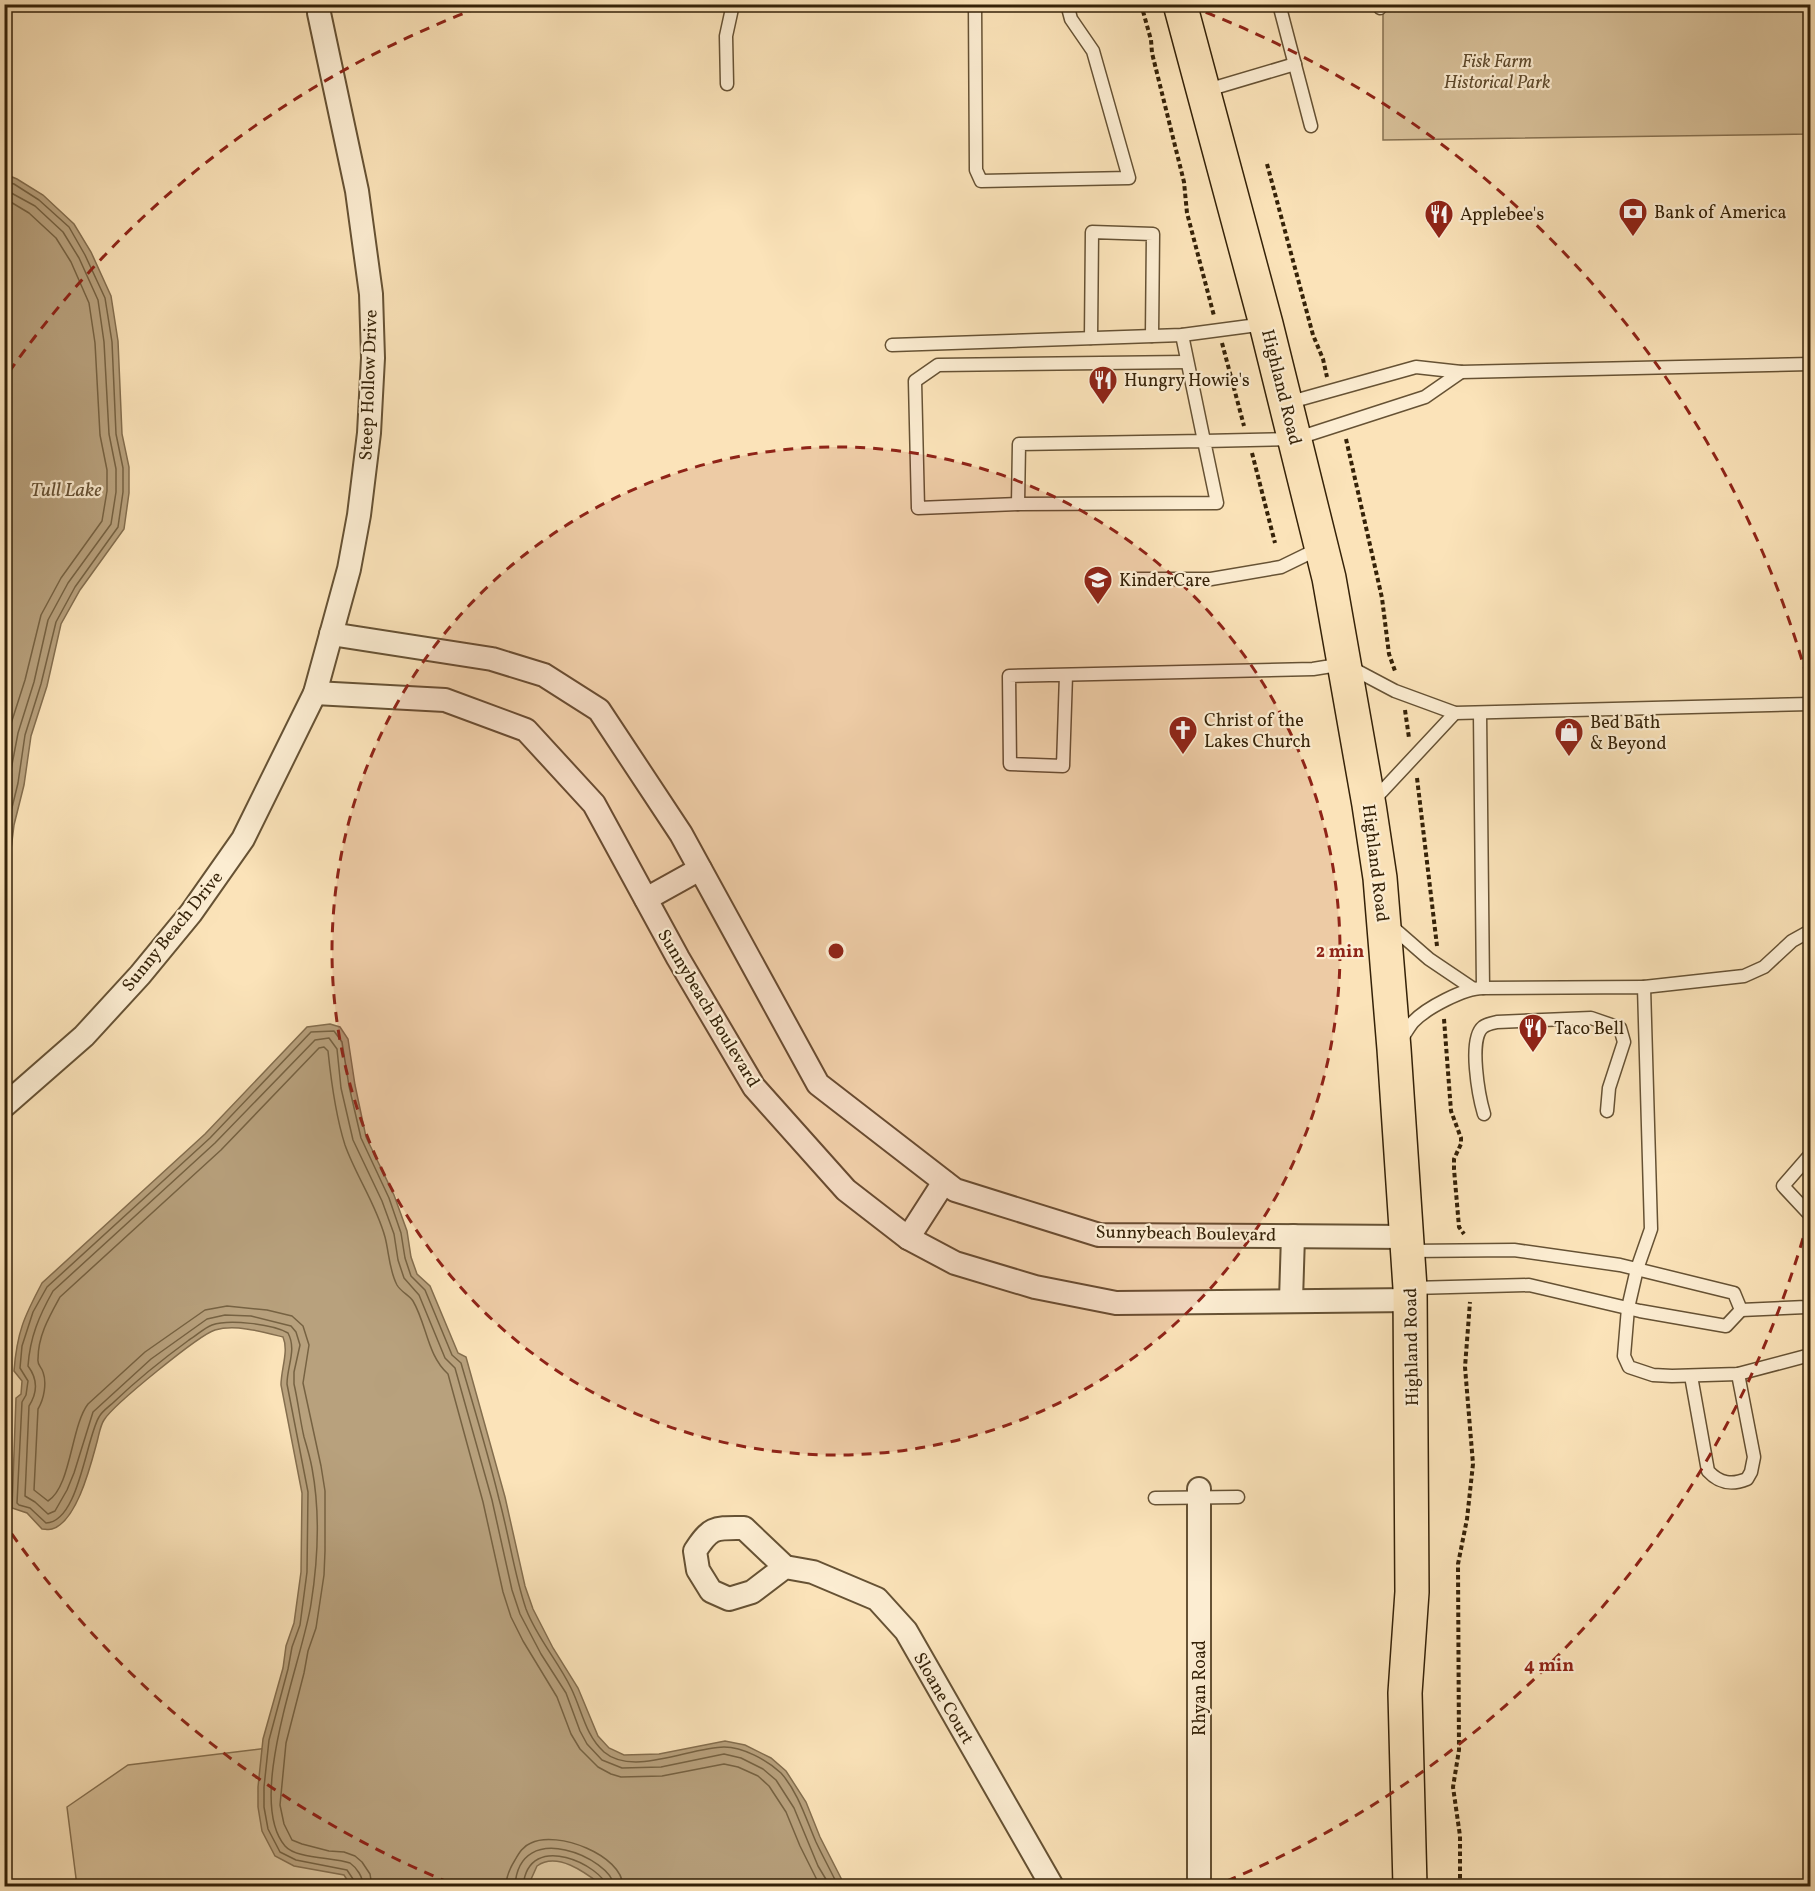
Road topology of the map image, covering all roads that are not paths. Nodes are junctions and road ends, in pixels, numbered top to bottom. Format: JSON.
{"nodes":[{"id":1,"x":319,"y":4,"type":"edge"},
{"id":2,"x":734,"y":4,"type":"edge"},
{"id":3,"x":975,"y":4,"type":"edge"},
{"id":4,"x":1067,"y":4,"type":"edge"},
{"id":5,"x":1180,"y":4,"type":"edge"},
{"id":6,"x":1279,"y":4,"type":"edge"},
{"id":7,"x":1295,"y":64,"type":"junction"},
{"id":8,"x":727,"y":84,"type":"dead end"},
{"id":9,"x":1204,"y":91,"type":"junction"},
{"id":10,"x":1311,"y":126,"type":"dead end"},
{"id":11,"x":1266,"y":324,"type":"junction"},
{"id":12,"x":1182,"y":335,"type":"junction"},
{"id":13,"x":1152,"y":336,"type":"junction"},
{"id":14,"x":1091,"y":338,"type":"junction"},
{"id":15,"x":892,"y":345,"type":"dead end"},
{"id":16,"x":1187,"y":362,"type":"junction"},
{"id":17,"x":1810,"y":364,"type":"edge"},
{"id":18,"x":1461,"y":372,"type":"junction"},
{"id":19,"x":1287,"y":404,"type":"junction"},
{"id":20,"x":1295,"y":439,"type":"junction"},
{"id":21,"x":1204,"y":441,"type":"junction"},
{"id":22,"x":1018,"y":504,"type":"junction"},
{"id":23,"x":1321,"y":547,"type":"junction"},
{"id":24,"x":1131,"y":579,"type":"dead end"},
{"id":25,"x":331,"y":634,"type":"junction"},
{"id":26,"x":1344,"y":664,"type":"junction"},
{"id":27,"x":1066,"y":675,"type":"junction"},
{"id":28,"x":315,"y":693,"type":"junction"},
{"id":29,"x":1810,"y":704,"type":"edge"},
{"id":30,"x":1480,"y":713,"type":"junction"},
{"id":31,"x":1455,"y":714,"type":"junction"},
{"id":32,"x":1370,"y":805,"type":"junction"},
{"id":33,"x":700,"y":869,"type":"junction"},
{"id":34,"x":646,"y":899,"type":"junction"},
{"id":35,"x":1384,"y":920,"type":"junction"},
{"id":36,"x":1810,"y":931,"type":"edge"},
{"id":37,"x":1644,"y":987,"type":"junction"},
{"id":38,"x":1477,"y":988,"type":"junction"},
{"id":39,"x":1394,"y":1049,"type":"junction"},
{"id":40,"x":4,"y":1106,"type":"edge"},
{"id":41,"x":1607,"y":1111,"type":"dead end"},
{"id":42,"x":1484,"y":1114,"type":"dead end"},
{"id":43,"x":1810,"y":1155,"type":"edge"},
{"id":44,"x":944,"y":1182,"type":"junction"},
{"id":45,"x":1810,"y":1215,"type":"edge"},
{"id":46,"x":1293,"y":1236,"type":"junction"},
{"id":47,"x":908,"y":1238,"type":"junction"},
{"id":48,"x":1408,"y":1244,"type":"junction"},
{"id":49,"x":1637,"y":1269,"type":"junction"},
{"id":50,"x":1411,"y":1294,"type":"junction"},
{"id":51,"x":1291,"y":1300,"type":"junction"},
{"id":52,"x":1810,"y":1305,"type":"edge"},
{"id":53,"x":1628,"y":1308,"type":"junction"},
{"id":54,"x":1741,"y":1310,"type":"junction"},
{"id":55,"x":1810,"y":1355,"type":"edge"},
{"id":56,"x":1738,"y":1374,"type":"junction"},
{"id":57,"x":1691,"y":1376,"type":"junction"},
{"id":58,"x":1199,"y":1493,"type":"junction"},
{"id":59,"x":1238,"y":1497,"type":"dead end"},
{"id":60,"x":1155,"y":1498,"type":"dead end"},
{"id":61,"x":785,"y":1567,"type":"dead end"},
{"id":62,"x":1052,"y":1887,"type":"edge"},
{"id":63,"x":1199,"y":1887,"type":"edge"},
{"id":64,"x":1410,"y":1887,"type":"edge"}],
"edges":[{"from":1,"to":25,"type":"street","name":"Steep Hollow Drive"},
{"from":2,"to":8,"type":"lane"},
{"from":3,"to":4,"type":"lane"},
{"from":5,"to":9,"type":"highway","name":"Highland Road"},
{"from":6,"to":7,"type":"lane"},
{"from":7,"to":9,"type":"lane"},
{"from":7,"to":10,"type":"lane"},
{"from":9,"to":11,"type":"highway","name":"Highland Road"},
{"from":11,"to":12,"type":"lane"},
{"from":11,"to":19,"type":"highway","name":"Highland Road"},
{"from":12,"to":13,"type":"lane"},
{"from":12,"to":16,"type":"lane"},
{"from":13,"to":14,"type":"lane"},
{"from":13,"to":14,"type":"lane"},
{"from":14,"to":15,"type":"lane"},
{"from":16,"to":21,"type":"lane"},
{"from":16,"to":22,"type":"lane"},
{"from":17,"to":18,"type":"lane"},
{"from":18,"to":19,"type":"lane"},
{"from":18,"to":20,"type":"lane"},
{"from":19,"to":20,"type":"highway","name":"Highland Road"},
{"from":20,"to":21,"type":"lane"},
{"from":20,"to":23,"type":"highway","name":"Highland Road"},
{"from":21,"to":22,"type":"lane"},
{"from":21,"to":22,"type":"lane"},
{"from":23,"to":24,"type":"lane"},
{"from":23,"to":26,"type":"highway","name":"Highland Road"},
{"from":25,"to":28,"type":"street","name":"Steep Hollow Drive"},
{"from":25,"to":33,"type":"street","name":"Sunnybeach Boulevard"},
{"from":26,"to":27,"type":"lane"},
{"from":26,"to":31,"type":"lane"},
{"from":26,"to":32,"type":"highway","name":"Highland Road"},
{"from":27,"to":27,"type":"lane"},
{"from":28,"to":34,"type":"street","name":"Sunnybeach Boulevard"},
{"from":28,"to":40,"type":"street","name":"Sunny Beach Drive"},
{"from":29,"to":30,"type":"lane"},
{"from":30,"to":31,"type":"lane"},
{"from":30,"to":38,"type":"lane"},
{"from":31,"to":32,"type":"lane"},
{"from":32,"to":35,"type":"highway","name":"Highland Road"},
{"from":33,"to":34,"type":"street"},
{"from":33,"to":44,"type":"street","name":"Sunnybeach Boulevard"},
{"from":34,"to":47,"type":"street","name":"Sunnybeach Boulevard"},
{"from":35,"to":38,"type":"lane"},
{"from":35,"to":39,"type":"highway","name":"Highland Road"},
{"from":36,"to":37,"type":"lane"},
{"from":37,"to":38,"type":"lane"},
{"from":37,"to":49,"type":"lane"},
{"from":38,"to":39,"type":"lane"},
{"from":39,"to":48,"type":"highway","name":"Highland Road"},
{"from":41,"to":42,"type":"lane"},
{"from":43,"to":45,"type":"lane"},
{"from":44,"to":46,"type":"street","name":"Sunnybeach Boulevard"},
{"from":44,"to":47,"type":"street"},
{"from":46,"to":48,"type":"street","name":"Sunnybeach Boulevard"},
{"from":46,"to":51,"type":"street","name":"Sunnybeach Boulevard"},
{"from":47,"to":51,"type":"street","name":"Sunnybeach Boulevard"},
{"from":48,"to":49,"type":"lane"},
{"from":48,"to":50,"type":"highway","name":"Highland Road"},
{"from":49,"to":53,"type":"lane"},
{"from":49,"to":54,"type":"lane"},
{"from":50,"to":51,"type":"street","name":"Sunnybeach Boulevard"},
{"from":50,"to":53,"type":"lane"},
{"from":50,"to":64,"type":"highway","name":"Highland Road"},
{"from":52,"to":54,"type":"lane"},
{"from":53,"to":54,"type":"lane"},
{"from":53,"to":57,"type":"lane"},
{"from":55,"to":56,"type":"lane"},
{"from":56,"to":57,"type":"lane"},
{"from":56,"to":57,"type":"lane"},
{"from":58,"to":59,"type":"lane"},
{"from":58,"to":60,"type":"lane"},
{"from":58,"to":63,"type":"street","name":"Rhyan Road"},
{"from":61,"to":62,"type":"street","name":"Sloane Court"}]}
